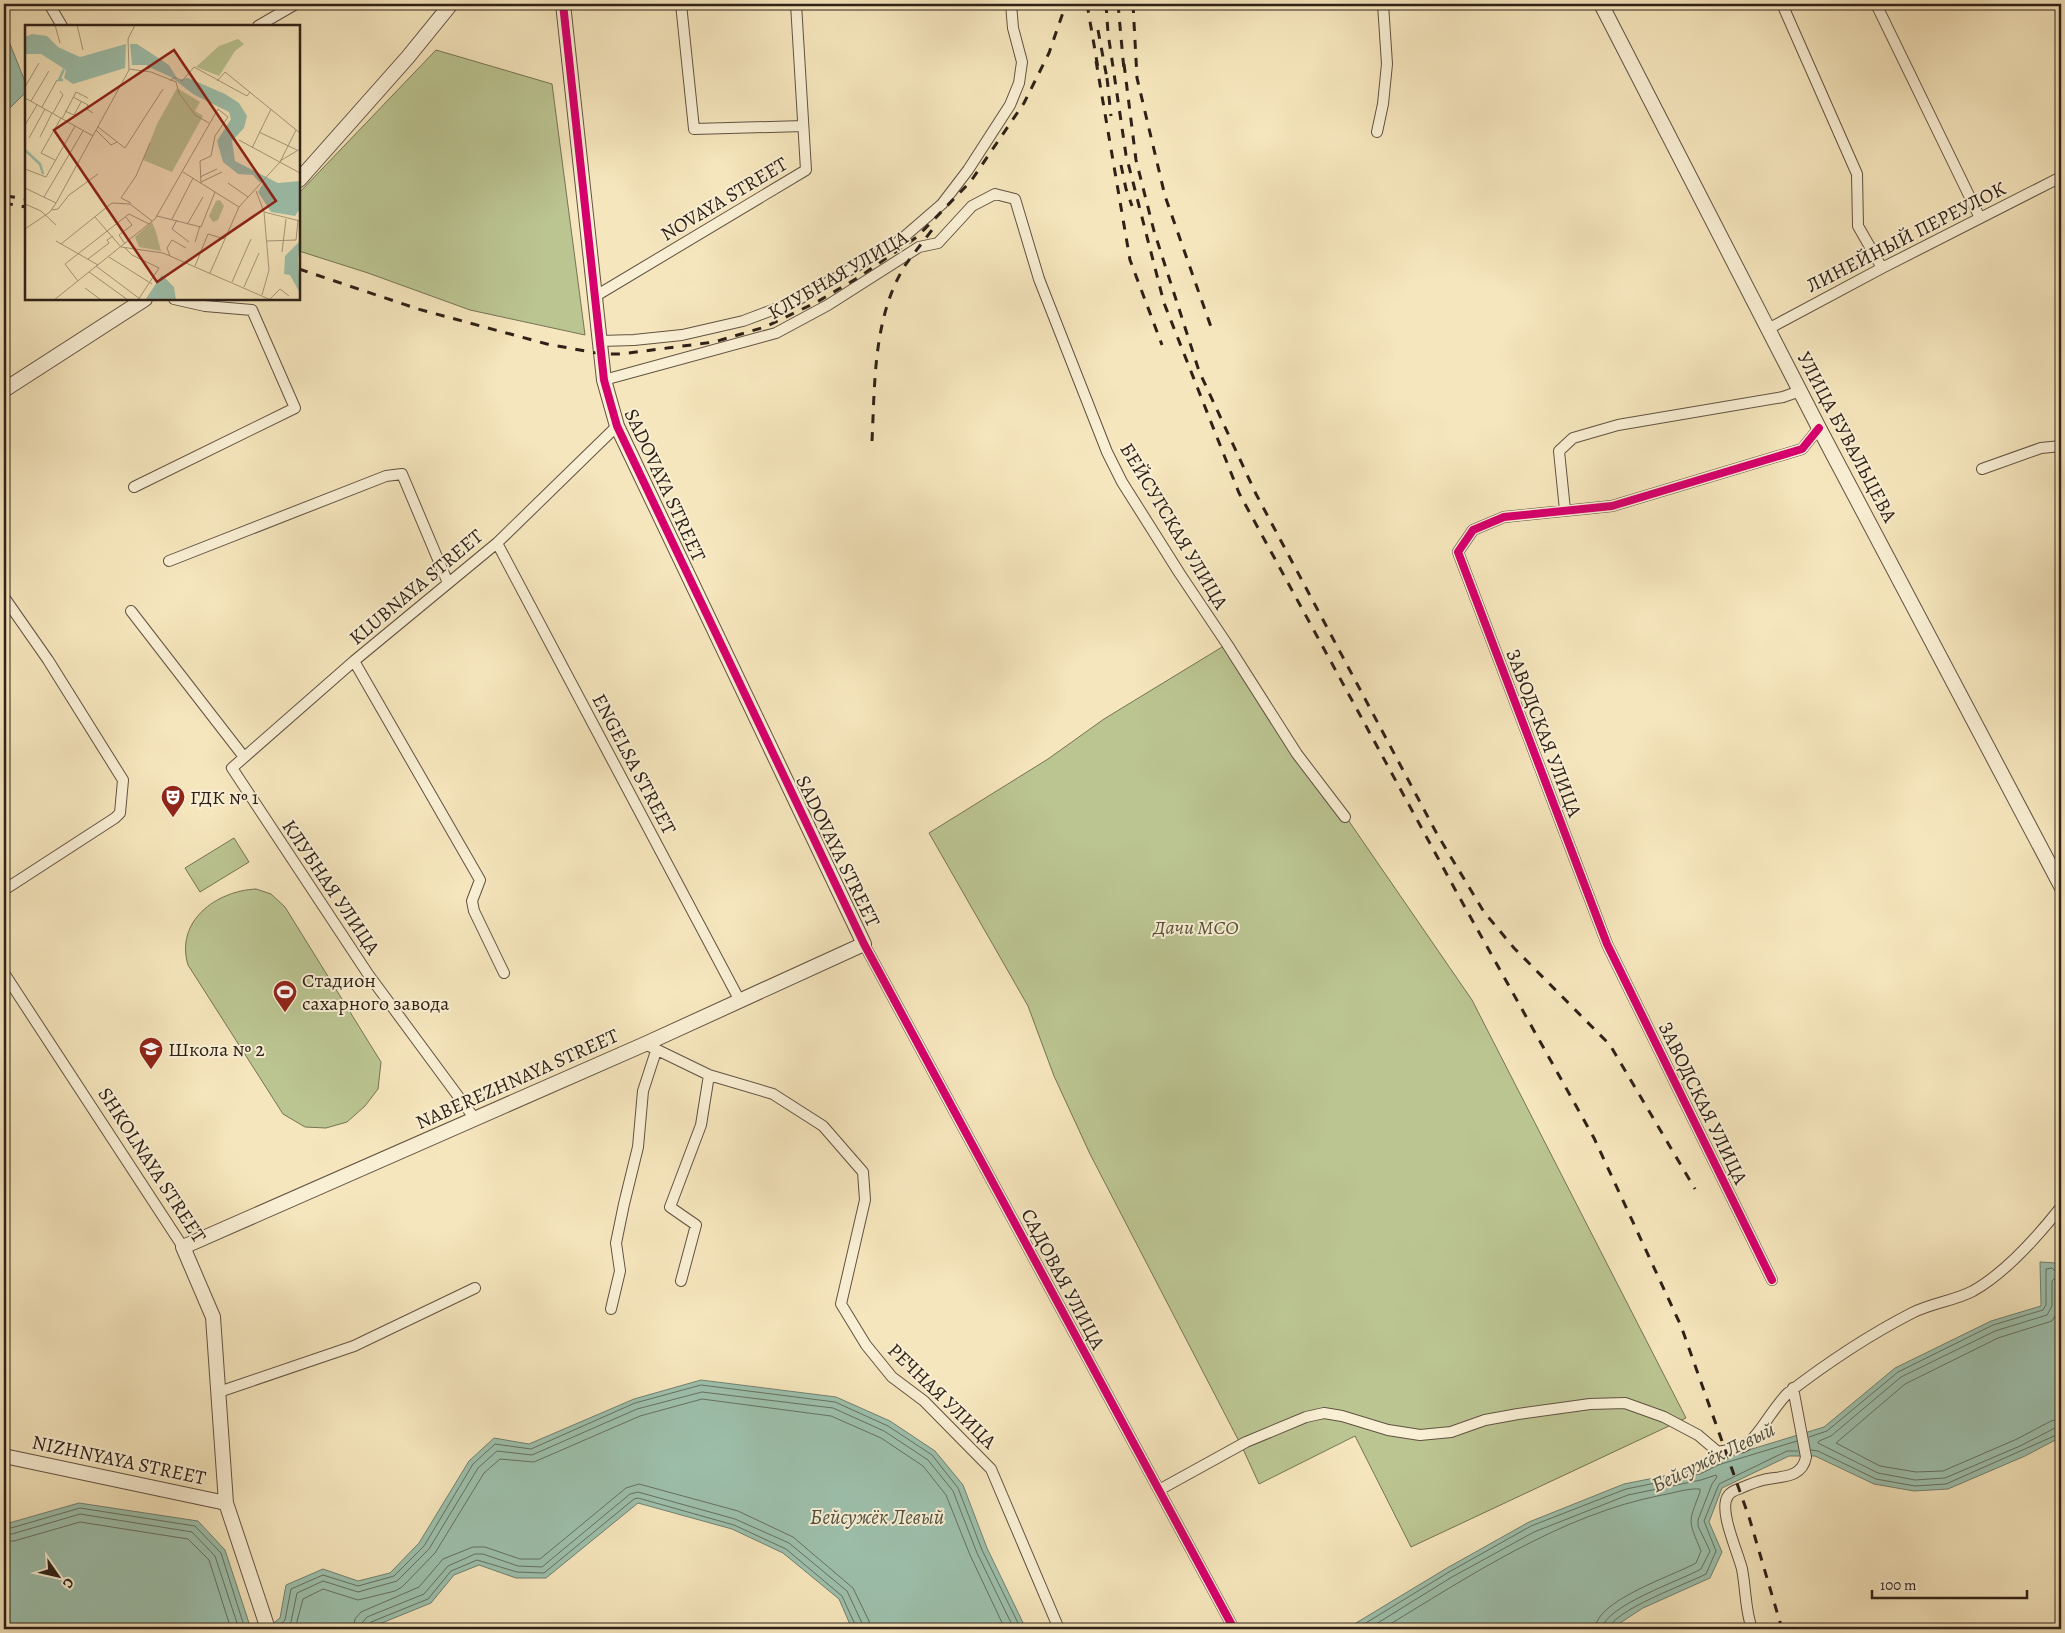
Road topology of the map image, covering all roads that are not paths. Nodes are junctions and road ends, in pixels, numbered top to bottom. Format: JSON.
{"nodes":[{"id":1,"x":49,"y":4,"type":"edge"},
{"id":2,"x":296,"y":4,"type":"edge"},
{"id":3,"x":451,"y":4,"type":"edge"},
{"id":4,"x":563,"y":4,"type":"edge"},
{"id":5,"x":681,"y":4,"type":"edge"},
{"id":6,"x":796,"y":4,"type":"edge"},
{"id":7,"x":1011,"y":4,"type":"edge"},
{"id":8,"x":1383,"y":4,"type":"edge"},
{"id":9,"x":1601,"y":4,"type":"edge"},
{"id":10,"x":1782,"y":4,"type":"edge"},
{"id":11,"x":1876,"y":4,"type":"edge"},
{"id":12,"x":61,"y":25,"type":"edge"},
{"id":13,"x":260,"y":25,"type":"edge"},
{"id":14,"x":804,"y":126,"type":"junction"},
{"id":15,"x":1377,"y":132,"type":"dead end"},
{"id":16,"x":2061,"y":177,"type":"edge"},
{"id":17,"x":300,"y":179,"type":"edge"},
{"id":18,"x":1015,"y":199,"type":"joint"},
{"id":19,"x":1980,"y":218,"type":"junction"},
{"id":20,"x":1882,"y":268,"type":"junction"},
{"id":21,"x":594,"y":297,"type":"junction"},
{"id":22,"x":143,"y":300,"type":"edge"},
{"id":23,"x":178,"y":300,"type":"edge"},
{"id":24,"x":1768,"y":328,"type":"junction"},
{"id":25,"x":600,"y":341,"type":"junction"},
{"id":26,"x":604,"y":380,"type":"junction"},
{"id":27,"x":4,"y":390,"type":"edge"},
{"id":28,"x":1800,"y":391,"type":"junction"},
{"id":29,"x":617,"y":426,"type":"junction"},
{"id":30,"x":1820,"y":428,"type":"junction"},
{"id":31,"x":2061,"y":446,"type":"edge"},
{"id":32,"x":1982,"y":468,"type":"dead end"},
{"id":33,"x":134,"y":487,"type":"dead end"},
{"id":34,"x":1565,"y":510,"type":"junction"},
{"id":35,"x":497,"y":543,"type":"junction"},
{"id":36,"x":168,"y":561,"type":"dead end"},
{"id":37,"x":448,"y":583,"type":"junction"},
{"id":38,"x":4,"y":596,"type":"edge"},
{"id":39,"x":131,"y":611,"type":"dead end"},
{"id":40,"x":354,"y":661,"type":"junction"},
{"id":41,"x":244,"y":758,"type":"junction"},
{"id":42,"x":1345,"y":817,"type":"dead end"},
{"id":43,"x":2061,"y":886,"type":"edge"},
{"id":44,"x":4,"y":890,"type":"edge"},
{"id":45,"x":864,"y":944,"type":"junction"},
{"id":46,"x":4,"y":973,"type":"edge"},
{"id":47,"x":504,"y":973,"type":"dead end"},
{"id":48,"x":740,"y":1001,"type":"junction"},
{"id":49,"x":651,"y":1048,"type":"junction"},
{"id":50,"x":709,"y":1075,"type":"junction"},
{"id":51,"x":475,"y":1119,"type":"junction"},
{"id":52,"x":2061,"y":1207,"type":"edge"},
{"id":53,"x":184,"y":1247,"type":"junction"},
{"id":54,"x":1772,"y":1280,"type":"dead end"},
{"id":55,"x":681,"y":1281,"type":"dead end"},
{"id":56,"x":474,"y":1288,"type":"dead end"},
{"id":57,"x":611,"y":1309,"type":"dead end"},
{"id":58,"x":1794,"y":1388,"type":"junction"},
{"id":59,"x":219,"y":1392,"type":"junction"},
{"id":60,"x":4,"y":1456,"type":"edge"},
{"id":61,"x":1159,"y":1490,"type":"junction"},
{"id":62,"x":226,"y":1503,"type":"junction"},
{"id":63,"x":268,"y":1629,"type":"edge"},
{"id":64,"x":1059,"y":1629,"type":"edge"},
{"id":65,"x":1234,"y":1629,"type":"edge"},
{"id":66,"x":1752,"y":1629,"type":"edge"}],
"edges":[{"from":1,"to":12,"type":"street"},
{"from":2,"to":13,"type":"street"},
{"from":3,"to":17,"type":"street"},
{"from":4,"to":21,"type":"street","name":"SADOVAYA STREET"},
{"from":5,"to":14,"type":"street"},
{"from":6,"to":14,"type":"street","name":"NOVAYA STREET"},
{"from":7,"to":25,"type":"street"},
{"from":8,"to":15,"type":"street"},
{"from":9,"to":24,"type":"street","name":"УЛИЦА БУВАЛЬЦЕВА"},
{"from":10,"to":20,"type":"street"},
{"from":11,"to":19,"type":"street"},
{"from":14,"to":21,"type":"street","name":"NOVAYA STREET"},
{"from":16,"to":19,"type":"street","name":"ЛИНЕЙНЫЙ ПЕРЕУЛОК"},
{"from":18,"to":26,"type":"street","name":"КЛУБНАЯ УЛИЦА"},
{"from":18,"to":42,"type":"street","name":"БЕЙСУГСКАЯ УЛИЦА"},
{"from":19,"to":20,"type":"street","name":"ЛИНЕЙНЫЙ ПЕРЕУЛОК"},
{"from":20,"to":24,"type":"street","name":"ЛИНЕЙНЫЙ ПЕРЕУЛОК"},
{"from":21,"to":25,"type":"street","name":"SADOVAYA STREET"},
{"from":22,"to":27,"type":"street"},
{"from":23,"to":33,"type":"street"},
{"from":24,"to":28,"type":"street","name":"УЛИЦА БУВАЛЬЦЕВА"},
{"from":25,"to":26,"type":"street","name":"SADOVAYA STREET"},
{"from":26,"to":29,"type":"street","name":"SADOVAYA STREET"},
{"from":28,"to":30,"type":"street","name":"УЛИЦА БУВАЛЬЦЕВА"},
{"from":28,"to":34,"type":"street"},
{"from":29,"to":35,"type":"street","name":"KLUBNAYA STREET"},
{"from":29,"to":45,"type":"street","name":"SADOVAYA STREET"},
{"from":30,"to":34,"type":"street","name":"ЗАВОДСКАЯ УЛИЦА"},
{"from":30,"to":43,"type":"street","name":"УЛИЦА БУВАЛЬЦЕВА"},
{"from":31,"to":32,"type":"street"},
{"from":34,"to":54,"type":"street","name":"ЗАВОДСКАЯ УЛИЦА"},
{"from":35,"to":37,"type":"street","name":"KLUBNAYA STREET"},
{"from":35,"to":48,"type":"street","name":"ENGELSA STREET"},
{"from":36,"to":37,"type":"street"},
{"from":37,"to":40,"type":"street","name":"KLUBNAYA STREET"},
{"from":38,"to":44,"type":"street"},
{"from":39,"to":41,"type":"street"},
{"from":40,"to":41,"type":"street","name":"KLUBNAYA STREET"},
{"from":40,"to":47,"type":"street"},
{"from":41,"to":51,"type":"street","name":"КЛУБНАЯ УЛИЦА"},
{"from":45,"to":48,"type":"street","name":"NABEREZHNAYA STREET"},
{"from":45,"to":61,"type":"street","name":"САДОВАЯ УЛИЦА"},
{"from":46,"to":53,"type":"street","name":"SHKOLNAYA STREET"},
{"from":48,"to":49,"type":"street","name":"NABEREZHNAYA STREET"},
{"from":49,"to":50,"type":"street","name":"РЕЧНАЯ УЛИЦА"},
{"from":49,"to":51,"type":"street","name":"NABEREZHNAYA STREET"},
{"from":49,"to":57,"type":"street"},
{"from":50,"to":55,"type":"street"},
{"from":50,"to":64,"type":"street","name":"РЕЧНАЯ УЛИЦА"},
{"from":51,"to":53,"type":"street","name":"NABEREZHNAYA STREET"},
{"from":52,"to":58,"type":"street"},
{"from":53,"to":59,"type":"street","name":"SHKOLNAYA STREET"},
{"from":56,"to":59,"type":"street"},
{"from":58,"to":61,"type":"street"},
{"from":58,"to":66,"type":"street"},
{"from":59,"to":62,"type":"street","name":"SHKOLNAYA STREET"},
{"from":60,"to":62,"type":"street","name":"NIZHNYAYA STREET"},
{"from":61,"to":65,"type":"street","name":"САДОВАЯ УЛИЦА"},
{"from":62,"to":63,"type":"street","name":"SHKOLNAYA STREET"}]}
